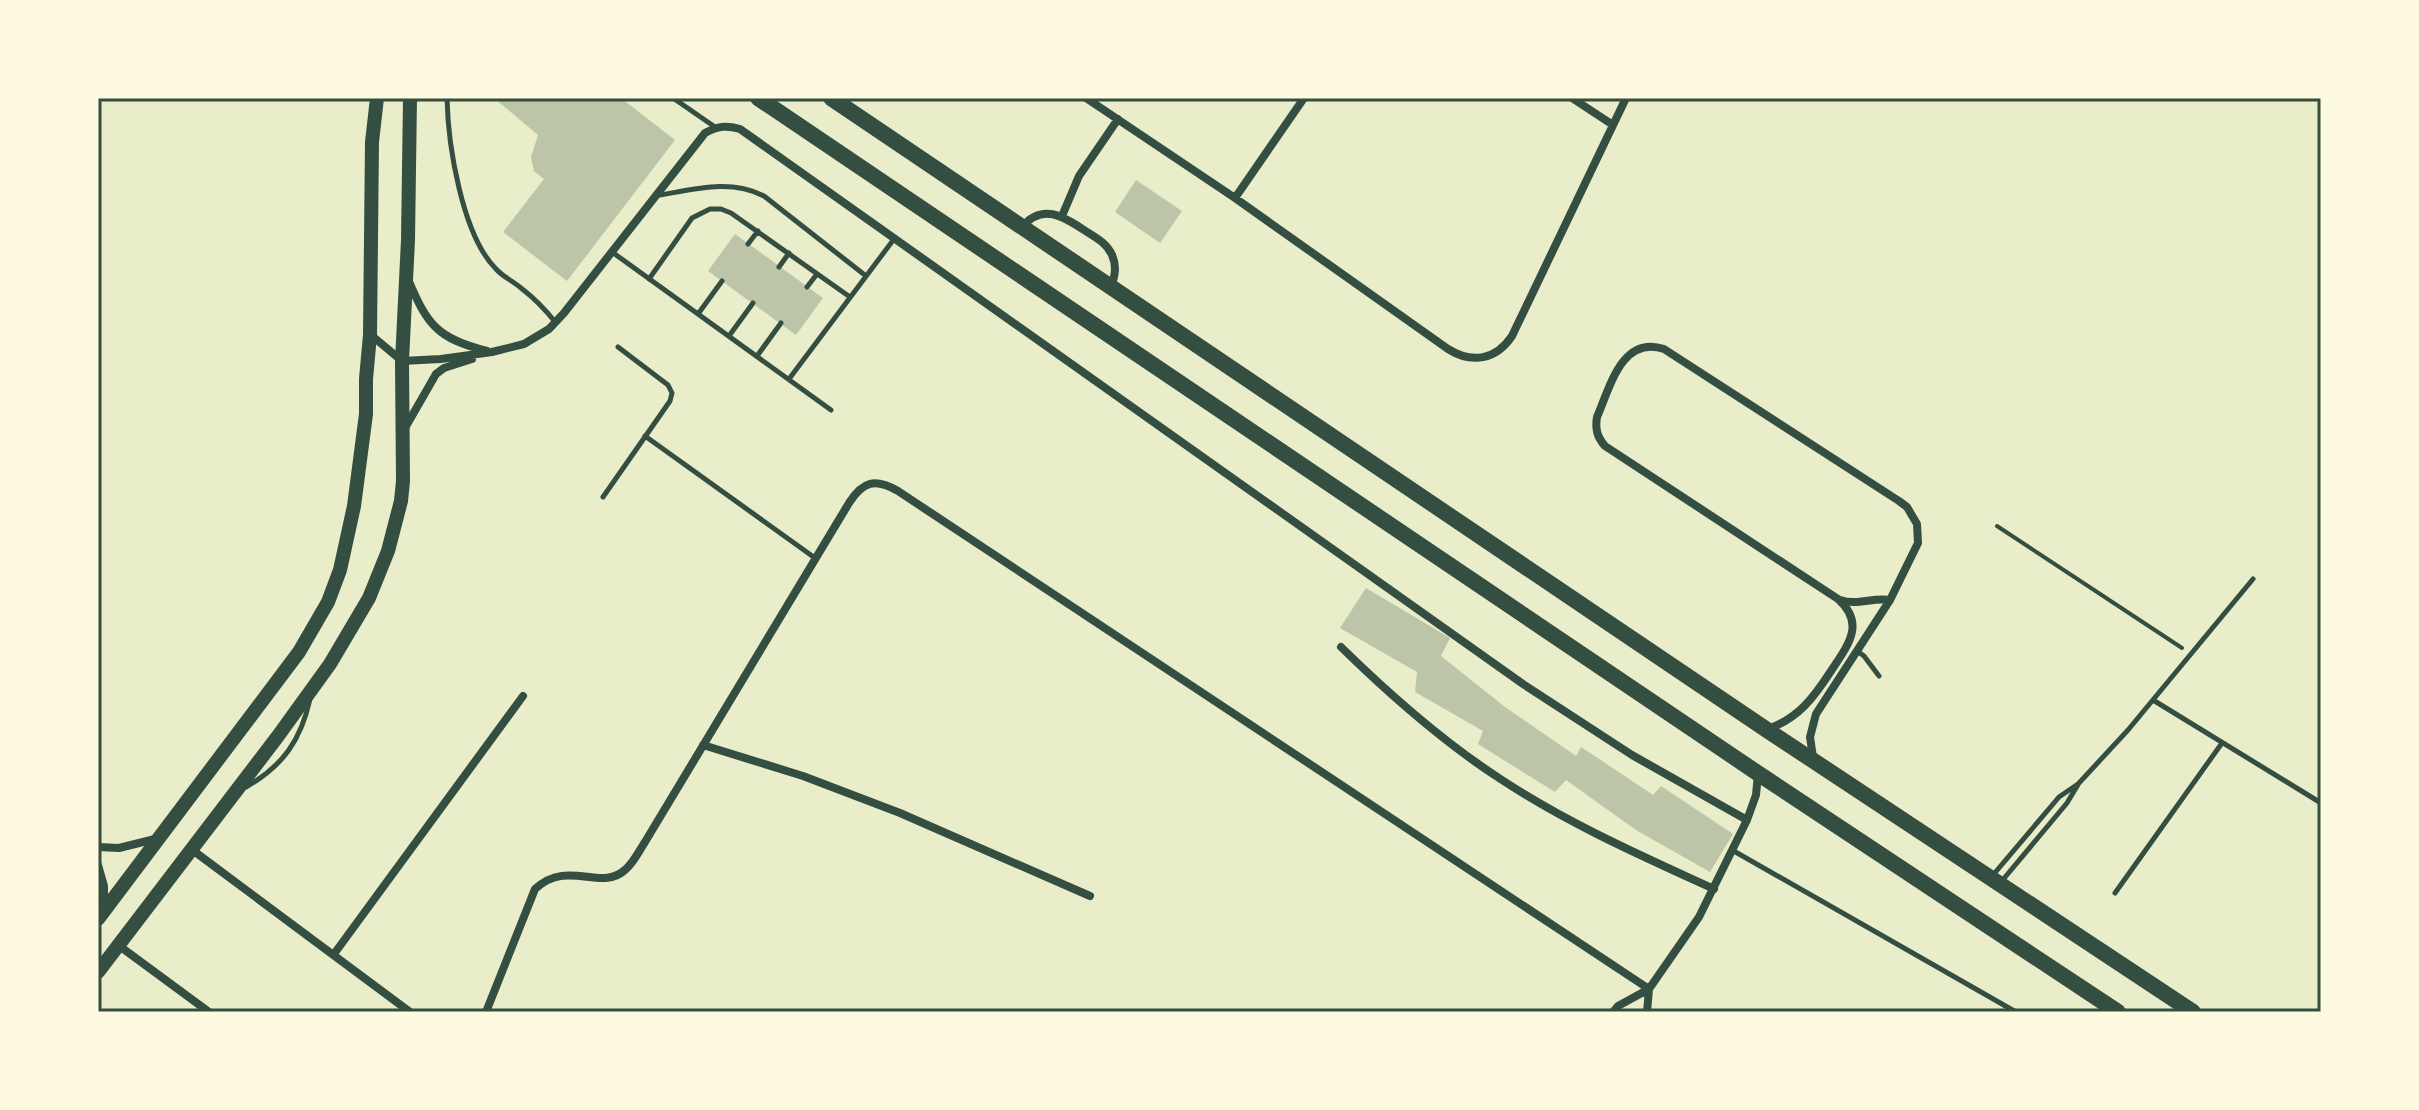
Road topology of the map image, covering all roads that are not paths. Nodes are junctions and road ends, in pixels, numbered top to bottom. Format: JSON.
{"nodes":[{"id":1,"x":377,"y":98,"type":"edge"},
{"id":2,"x":410,"y":98,"type":"edge"},
{"id":3,"x":447,"y":98,"type":"edge"},
{"id":4,"x":673,"y":98,"type":"edge"},
{"id":5,"x":758,"y":98,"type":"edge"},
{"id":6,"x":831,"y":98,"type":"edge"},
{"id":7,"x":1086,"y":98,"type":"edge"},
{"id":8,"x":1304,"y":98,"type":"edge"},
{"id":9,"x":1572,"y":98,"type":"edge"},
{"id":10,"x":1626,"y":98,"type":"edge"},
{"id":11,"x":1118,"y":119,"type":"junction"},
{"id":12,"x":1613,"y":125,"type":"junction"},
{"id":13,"x":715,"y":127,"type":"junction"},
{"id":14,"x":654,"y":196,"type":"junction"},
{"id":15,"x":1235,"y":198,"type":"junction"},
{"id":16,"x":1062,"y":216,"type":"junction"},
{"id":17,"x":1022,"y":227,"type":"junction"},
{"id":18,"x":758,"y":231,"type":"junction"},
{"id":19,"x":895,"y":238,"type":"junction"},
{"id":20,"x":748,"y":244,"type":"dead end"},
{"id":21,"x":612,"y":252,"type":"junction"},
{"id":22,"x":789,"y":253,"type":"junction"},
{"id":23,"x":779,"y":267,"type":"dead end"},
{"id":24,"x":405,"y":272,"type":"junction"},
{"id":25,"x":817,"y":274,"type":"junction"},
{"id":26,"x":866,"y":276,"type":"junction"},
{"id":27,"x":649,"y":279,"type":"junction"},
{"id":28,"x":722,"y":281,"type":"dead end"},
{"id":29,"x":807,"y":287,"type":"dead end"},
{"id":30,"x":1111,"y":287,"type":"junction"},
{"id":31,"x":850,"y":297,"type":"junction"},
{"id":32,"x":753,"y":303,"type":"dead end"},
{"id":33,"x":698,"y":314,"type":"junction"},
{"id":34,"x":556,"y":323,"type":"junction"},
{"id":35,"x":781,"y":323,"type":"dead end"},
{"id":36,"x":370,"y":335,"type":"junction"},
{"id":37,"x":729,"y":336,"type":"junction"},
{"id":38,"x":618,"y":347,"type":"dead end"},
{"id":39,"x":492,"y":352,"type":"junction"},
{"id":40,"x":757,"y":356,"type":"junction"},
{"id":41,"x":402,"y":361,"type":"junction"},
{"id":42,"x":789,"y":379,"type":"junction"},
{"id":43,"x":831,"y":410,"type":"dead end"},
{"id":44,"x":404,"y":431,"type":"junction"},
{"id":45,"x":645,"y":436,"type":"junction"},
{"id":46,"x":603,"y":497,"type":"dead end"},
{"id":47,"x":815,"y":558,"type":"junction"},
{"id":48,"x":2253,"y":579,"type":"dead end"},
{"id":49,"x":1838,"y":599,"type":"junction"},
{"id":50,"x":1890,"y":600,"type":"junction"},
{"id":51,"x":1341,"y":647,"type":"dead end"},
{"id":52,"x":1857,"y":651,"type":"junction"},
{"id":53,"x":1879,"y":676,"type":"dead end"},
{"id":54,"x":523,"y":696,"type":"dead end"},
{"id":55,"x":2153,"y":700,"type":"junction"},
{"id":56,"x":1767,"y":730,"type":"junction"},
{"id":57,"x":2222,"y":743,"type":"junction"},
{"id":58,"x":703,"y":745,"type":"junction"},
{"id":59,"x":1814,"y":760,"type":"junction"},
{"id":60,"x":1759,"y":774,"type":"junction"},
{"id":61,"x":2079,"y":783,"type":"junction"},
{"id":62,"x":2321,"y":803,"type":"edge"},
{"id":63,"x":1747,"y":820,"type":"junction"},
{"id":64,"x":160,"y":838,"type":"junction"},
{"id":65,"x":98,"y":847,"type":"edge"},
{"id":66,"x":191,"y":849,"type":"junction"},
{"id":67,"x":1732,"y":850,"type":"junction"},
{"id":68,"x":98,"y":865,"type":"edge"},
{"id":69,"x":1995,"y":881,"type":"junction"},
{"id":70,"x":1714,"y":889,"type":"junction"},
{"id":71,"x":2115,"y":893,"type":"dead end"},
{"id":72,"x":1090,"y":896,"type":"dead end"},
{"id":73,"x":101,"y":915,"type":"edge"},
{"id":74,"x":118,"y":945,"type":"junction"},
{"id":75,"x":334,"y":954,"type":"junction"},
{"id":76,"x":98,"y":972,"type":"edge"},
{"id":77,"x":1649,"y":989,"type":"junction"},
{"id":78,"x":209,"y":1012,"type":"edge"},
{"id":79,"x":410,"y":1012,"type":"edge"},
{"id":80,"x":486,"y":1012,"type":"edge"},
{"id":81,"x":1613,"y":1012,"type":"edge"},
{"id":82,"x":1647,"y":1012,"type":"edge"},
{"id":83,"x":2016,"y":1012,"type":"edge"},
{"id":84,"x":2118,"y":1012,"type":"edge"},
{"id":85,"x":2193,"y":1012,"type":"edge"}],
"edges":[{"from":1,"to":36,"type":"street"},
{"from":2,"to":24,"type":"street"},
{"from":3,"to":34,"type":"lane"},
{"from":4,"to":13,"type":"lane"},
{"from":5,"to":60,"type":"main road"},
{"from":6,"to":17,"type":"main road"},
{"from":7,"to":11,"type":"street"},
{"from":8,"to":15,"type":"street"},
{"from":9,"to":12,"type":"street"},
{"from":10,"to":12,"type":"street"},
{"from":11,"to":15,"type":"street"},
{"from":11,"to":16,"type":"street"},
{"from":12,"to":15,"type":"street"},
{"from":13,"to":14,"type":"street"},
{"from":13,"to":19,"type":"street"},
{"from":14,"to":21,"type":"street"},
{"from":14,"to":26,"type":"lane"},
{"from":16,"to":17,"type":"street"},
{"from":16,"to":30,"type":"street"},
{"from":17,"to":30,"type":"main road"},
{"from":18,"to":20,"type":"lane"},
{"from":18,"to":22,"type":"lane"},
{"from":18,"to":27,"type":"lane"},
{"from":19,"to":26,"type":"lane"},
{"from":19,"to":63,"type":"street"},
{"from":21,"to":27,"type":"lane"},
{"from":21,"to":34,"type":"street"},
{"from":22,"to":23,"type":"lane"},
{"from":22,"to":25,"type":"lane"},
{"from":24,"to":39,"type":"street"},
{"from":24,"to":41,"type":"street"},
{"from":25,"to":29,"type":"lane"},
{"from":25,"to":31,"type":"lane"},
{"from":26,"to":31,"type":"lane"},
{"from":27,"to":33,"type":"lane"},
{"from":28,"to":33,"type":"lane"},
{"from":30,"to":56,"type":"main road"},
{"from":31,"to":42,"type":"lane"},
{"from":32,"to":37,"type":"lane"},
{"from":33,"to":37,"type":"lane"},
{"from":34,"to":39,"type":"street"},
{"from":35,"to":40,"type":"lane"},
{"from":36,"to":41,"type":"street"},
{"from":36,"to":64,"type":"street"},
{"from":37,"to":40,"type":"lane"},
{"from":38,"to":45,"type":"lane"},
{"from":39,"to":41,"type":"street"},
{"from":39,"to":44,"type":"street"},
{"from":40,"to":42,"type":"lane"},
{"from":41,"to":44,"type":"street"},
{"from":42,"to":43,"type":"lane"},
{"from":44,"to":66,"type":"street"},
{"from":45,"to":46,"type":"lane"},
{"from":45,"to":47,"type":"lane"},
{"from":47,"to":58,"type":"street"},
{"from":47,"to":77,"type":"street"},
{"from":48,"to":55,"type":"lane"},
{"from":49,"to":50,"type":"street"},
{"from":49,"to":50,"type":"street"},
{"from":49,"to":56,"type":"street"},
{"from":50,"to":52,"type":"street"},
{"from":51,"to":70,"type":"street"},
{"from":52,"to":53,"type":"lane"},
{"from":52,"to":59,"type":"street"},
{"from":54,"to":75,"type":"street"},
{"from":55,"to":57,"type":"lane"},
{"from":55,"to":61,"type":"lane"},
{"from":56,"to":59,"type":"main road"},
{"from":57,"to":62,"type":"lane"},
{"from":57,"to":71,"type":"lane"},
{"from":58,"to":72,"type":"street"},
{"from":58,"to":80,"type":"street"},
{"from":59,"to":69,"type":"main road"},
{"from":60,"to":63,"type":"street"},
{"from":60,"to":84,"type":"main road"},
{"from":61,"to":69,"type":"lane"},
{"from":61,"to":69,"type":"lane"},
{"from":63,"to":67,"type":"street"},
{"from":64,"to":65,"type":"street"},
{"from":64,"to":73,"type":"street"},
{"from":66,"to":74,"type":"street"},
{"from":66,"to":75,"type":"street"},
{"from":67,"to":70,"type":"street"},
{"from":67,"to":83,"type":"lane"},
{"from":68,"to":73,"type":"street"},
{"from":69,"to":85,"type":"main road"},
{"from":70,"to":77,"type":"street"},
{"from":74,"to":76,"type":"street"},
{"from":74,"to":78,"type":"street"},
{"from":75,"to":79,"type":"street"},
{"from":77,"to":81,"type":"street"},
{"from":77,"to":82,"type":"street"}]}
